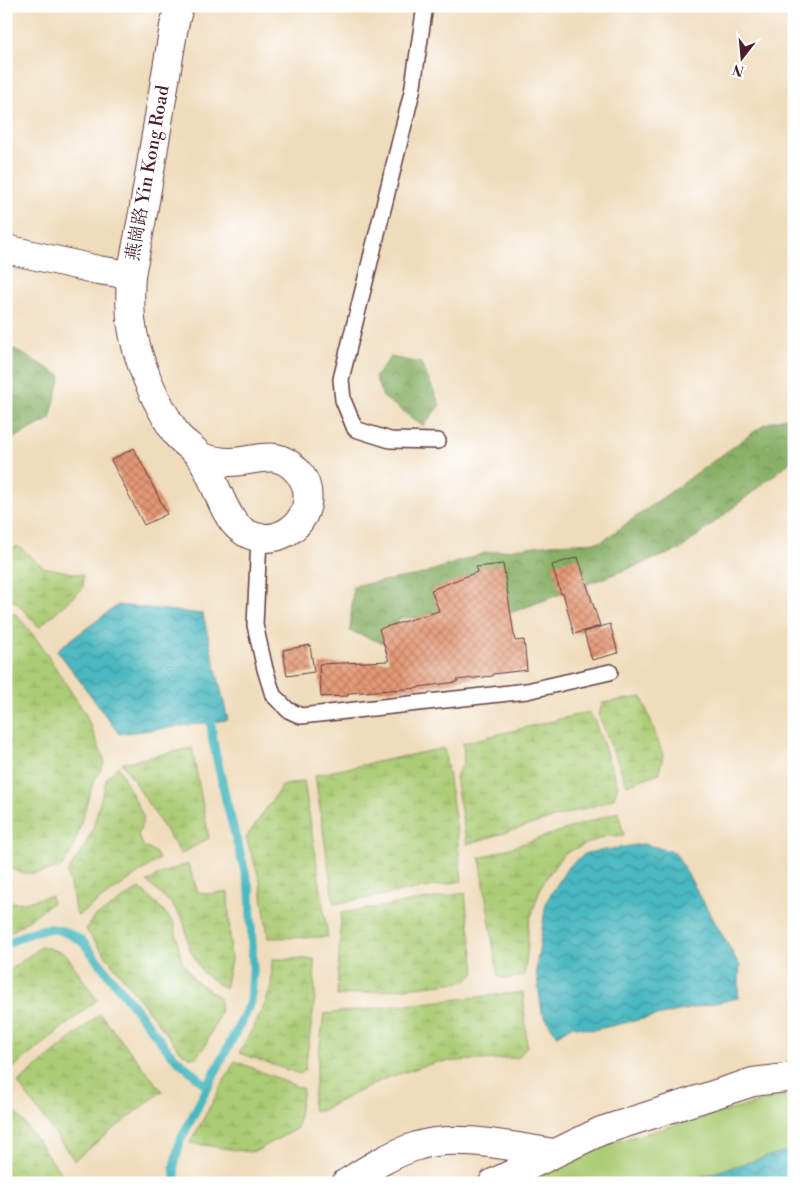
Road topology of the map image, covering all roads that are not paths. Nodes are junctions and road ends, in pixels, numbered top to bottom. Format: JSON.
{"nodes":[{"id":1,"x":179,"y":6,"type":"edge"},
{"id":2,"x":425,"y":6,"type":"edge"},
{"id":3,"x":6,"y":249,"type":"edge"},
{"id":4,"x":131,"y":274,"type":"junction"},
{"id":5,"x":438,"y":441,"type":"dead end"},
{"id":6,"x":201,"y":457,"type":"junction"},
{"id":7,"x":259,"y":538,"type":"junction"},
{"id":8,"x":610,"y":672,"type":"dead end"},
{"id":9,"x":794,"y":1077,"type":"edge"},
{"id":10,"x":553,"y":1153,"type":"junction"},
{"id":11,"x":346,"y":1183,"type":"edge"},
{"id":12,"x":493,"y":1183,"type":"edge"}],
"edges":[{"from":1,"to":4,"type":"street","name":"燕崗路 Yin Kong Road"},
{"from":2,"to":5,"type":"lane"},
{"from":3,"to":4,"type":"street","name":"燕崗路 Yin Kong Road"},
{"from":4,"to":6,"type":"street"},
{"from":6,"to":7,"type":"street"},
{"from":6,"to":7,"type":"street"},
{"from":7,"to":8,"type":"lane"},
{"from":9,"to":10,"type":"street"},
{"from":10,"to":11,"type":"street"},
{"from":10,"to":12,"type":"street"}]}
